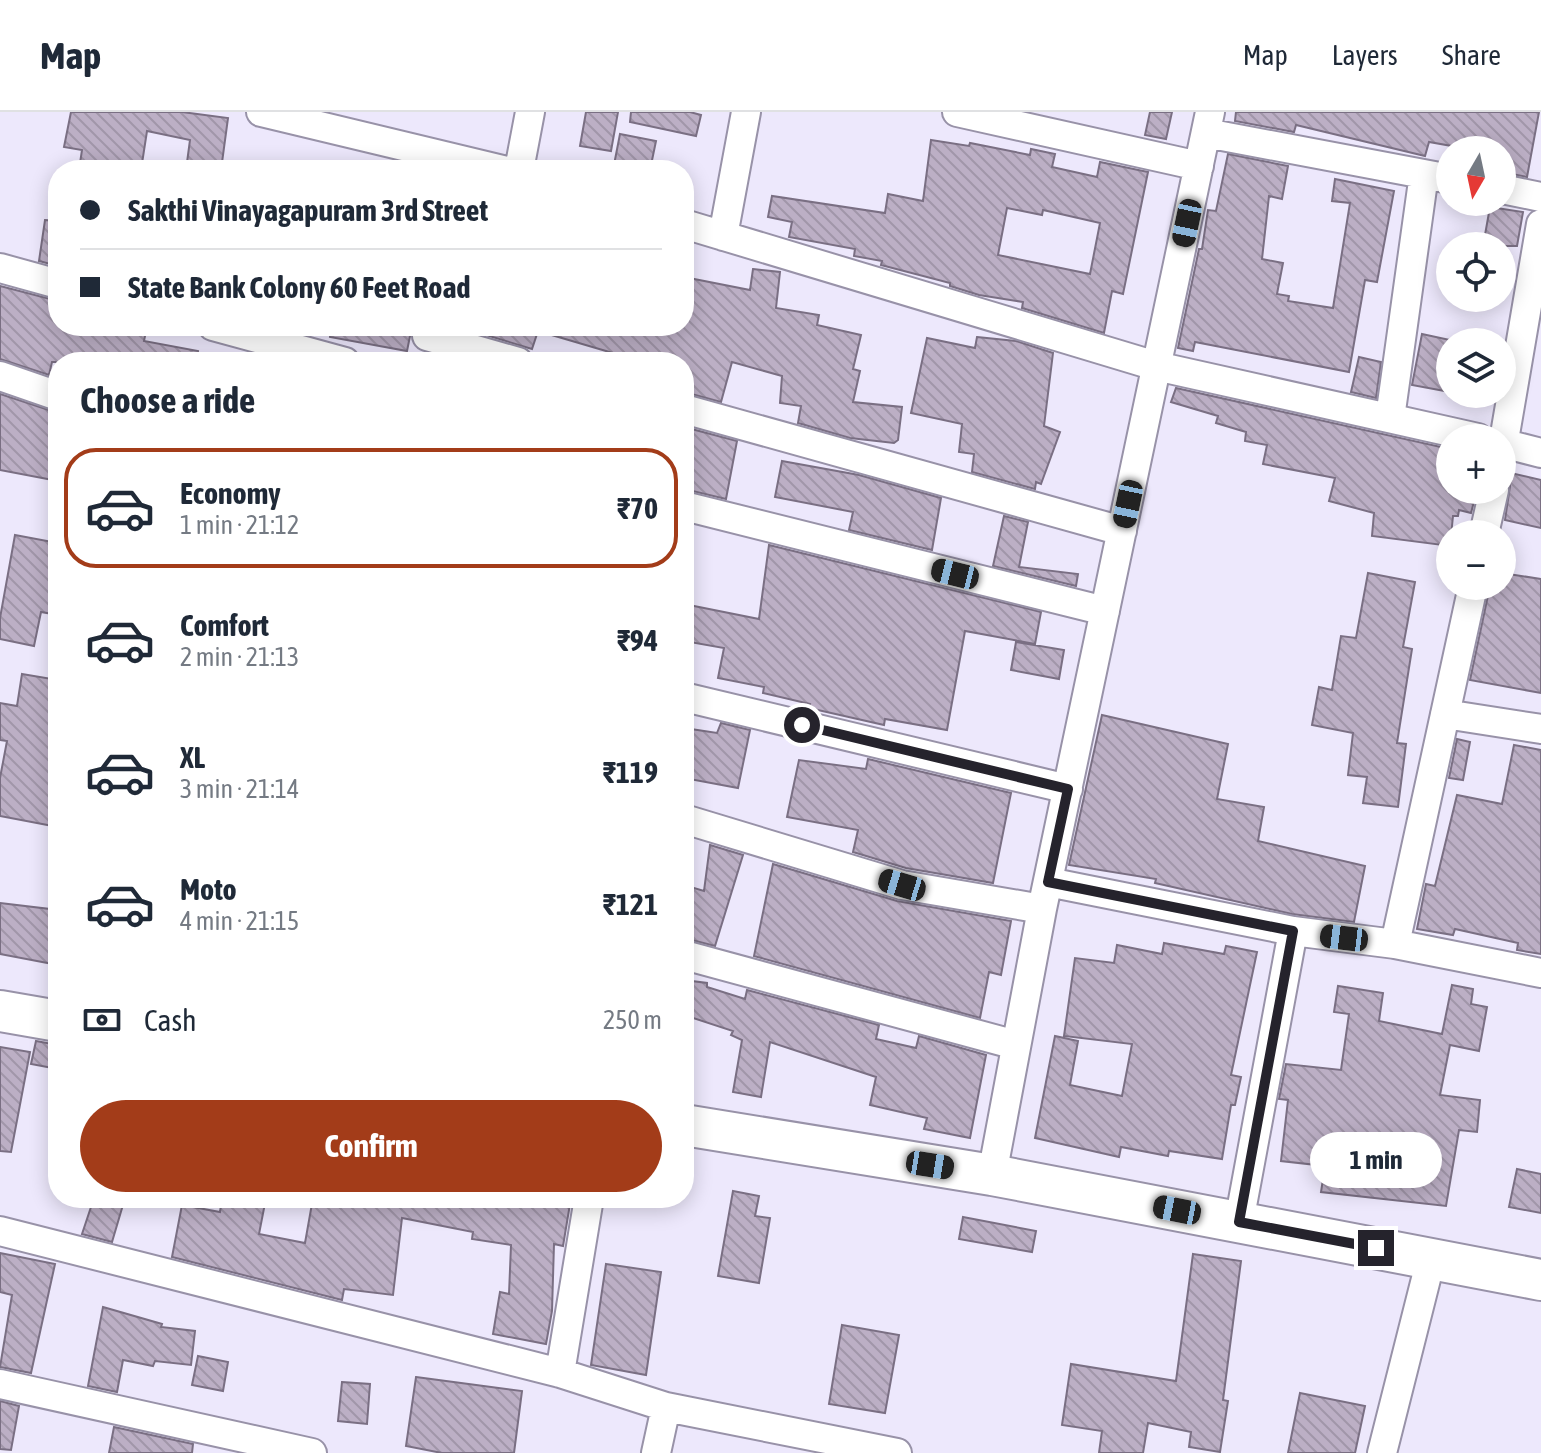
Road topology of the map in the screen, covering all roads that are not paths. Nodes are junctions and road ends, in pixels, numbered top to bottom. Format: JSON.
{"nodes":[{"id":1,"x":261,"y":112,"type":"edge"},
{"id":2,"x":530,"y":112,"type":"edge"},
{"id":3,"x":746,"y":112,"type":"edge"},
{"id":4,"x":957,"y":112,"type":"edge"},
{"id":5,"x":1208,"y":122,"type":"edge"},
{"id":6,"x":447,"y":160,"type":"edge"},
{"id":7,"x":521,"y":160,"type":"edge"},
{"id":8,"x":1199,"y":166,"type":"junction"},
{"id":9,"x":1436,"y":177,"type":"edge"},
{"id":10,"x":1436,"y":182,"type":"edge"},
{"id":11,"x":1516,"y":192,"type":"edge"},
{"id":12,"x":1541,"y":197,"type":"edge"},
{"id":13,"x":1541,"y":224,"type":"edge"},
{"id":14,"x":694,"y":227,"type":"edge"},
{"id":15,"x":723,"y":236,"type":"junction"},
{"id":16,"x":0,"y":268,"type":"edge"},
{"id":17,"x":48,"y":281,"type":"edge"},
{"id":18,"x":250,"y":336,"type":"edge"},
{"id":19,"x":426,"y":341,"type":"edge"},
{"id":20,"x":308,"y":352,"type":"edge"},
{"id":21,"x":474,"y":352,"type":"edge"},
{"id":22,"x":1156,"y":366,"type":"junction"},
{"id":23,"x":0,"y":376,"type":"edge"},
{"id":24,"x":48,"y":393,"type":"edge"},
{"id":25,"x":694,"y":412,"type":"edge"},
{"id":26,"x":1390,"y":418,"type":"junction"},
{"id":27,"x":1500,"y":424,"type":"edge"},
{"id":28,"x":1436,"y":429,"type":"edge"},
{"id":29,"x":1516,"y":448,"type":"edge"},
{"id":30,"x":1541,"y":453,"type":"edge"},
{"id":31,"x":694,"y":508,"type":"edge"},
{"id":32,"x":1122,"y":531,"type":"junction"},
{"id":33,"x":1470,"y":600,"type":"edge"},
{"id":34,"x":1105,"y":611,"type":"junction"},
{"id":35,"x":694,"y":699,"type":"edge"},
{"id":36,"x":1445,"y":714,"type":"junction"},
{"id":37,"x":1541,"y":729,"type":"edge"},
{"id":38,"x":1068,"y":789,"type":"junction"},
{"id":39,"x":694,"y":822,"type":"edge"},
{"id":40,"x":1045,"y":895,"type":"junction"},
{"id":41,"x":1293,"y":931,"type":"junction"},
{"id":42,"x":1395,"y":944,"type":"junction"},
{"id":43,"x":694,"y":958,"type":"edge"},
{"id":44,"x":1541,"y":973,"type":"edge"},
{"id":45,"x":0,"y":1011,"type":"edge"},
{"id":46,"x":48,"y":1019,"type":"edge"},
{"id":47,"x":1016,"y":1045,"type":"junction"},
{"id":48,"x":694,"y":1127,"type":"edge"},
{"id":49,"x":992,"y":1175,"type":"junction"},
{"id":50,"x":587,"y":1208,"type":"edge"},
{"id":51,"x":1239,"y":1222,"type":"junction"},
{"id":52,"x":0,"y":1231,"type":"edge"},
{"id":53,"x":1431,"y":1259,"type":"junction"},
{"id":54,"x":1541,"y":1280,"type":"edge"},
{"id":55,"x":560,"y":1373,"type":"junction"},
{"id":56,"x":0,"y":1384,"type":"edge"},
{"id":57,"x":666,"y":1407,"type":"junction"},
{"id":58,"x":312,"y":1453,"type":"edge"},
{"id":59,"x":656,"y":1453,"type":"edge"},
{"id":60,"x":897,"y":1453,"type":"edge"},
{"id":61,"x":1382,"y":1453,"type":"edge"}],
"edges":[{"from":1,"to":6,"type":"street"},
{"from":2,"to":7,"type":"street"},
{"from":3,"to":15,"type":"street"},
{"from":4,"to":8,"type":"street"},
{"from":5,"to":8,"type":"street"},
{"from":5,"to":9,"type":"street"},
{"from":8,"to":22,"type":"street"},
{"from":10,"to":26,"type":"street"},
{"from":11,"to":12,"type":"street"},
{"from":13,"to":27,"type":"street"},
{"from":14,"to":15,"type":"street"},
{"from":15,"to":22,"type":"street"},
{"from":16,"to":17,"type":"street"},
{"from":18,"to":20,"type":"street"},
{"from":19,"to":21,"type":"street"},
{"from":22,"to":26,"type":"street"},
{"from":22,"to":32,"type":"street"},
{"from":23,"to":24,"type":"street"},
{"from":25,"to":32,"type":"street"},
{"from":26,"to":28,"type":"street"},
{"from":29,"to":30,"type":"street"},
{"from":31,"to":34,"type":"street"},
{"from":32,"to":34,"type":"street"},
{"from":33,"to":36,"type":"street"},
{"from":34,"to":38,"type":"street"},
{"from":35,"to":38,"type":"street"},
{"from":36,"to":37,"type":"street"},
{"from":36,"to":42,"type":"street"},
{"from":38,"to":40,"type":"street"},
{"from":39,"to":40,"type":"street"},
{"from":40,"to":41,"type":"street"},
{"from":40,"to":47,"type":"street"},
{"from":41,"to":42,"type":"street"},
{"from":41,"to":51,"type":"street"},
{"from":42,"to":44,"type":"street"},
{"from":43,"to":47,"type":"street"},
{"from":45,"to":46,"type":"street"},
{"from":47,"to":49,"type":"street"},
{"from":48,"to":49,"type":"street"},
{"from":49,"to":51,"type":"street"},
{"from":50,"to":55,"type":"street"},
{"from":51,"to":53,"type":"street"},
{"from":52,"to":55,"type":"street"},
{"from":53,"to":54,"type":"street"},
{"from":53,"to":61,"type":"street"},
{"from":55,"to":57,"type":"street"},
{"from":56,"to":58,"type":"street"},
{"from":57,"to":59,"type":"street"},
{"from":57,"to":60,"type":"street"}]}
